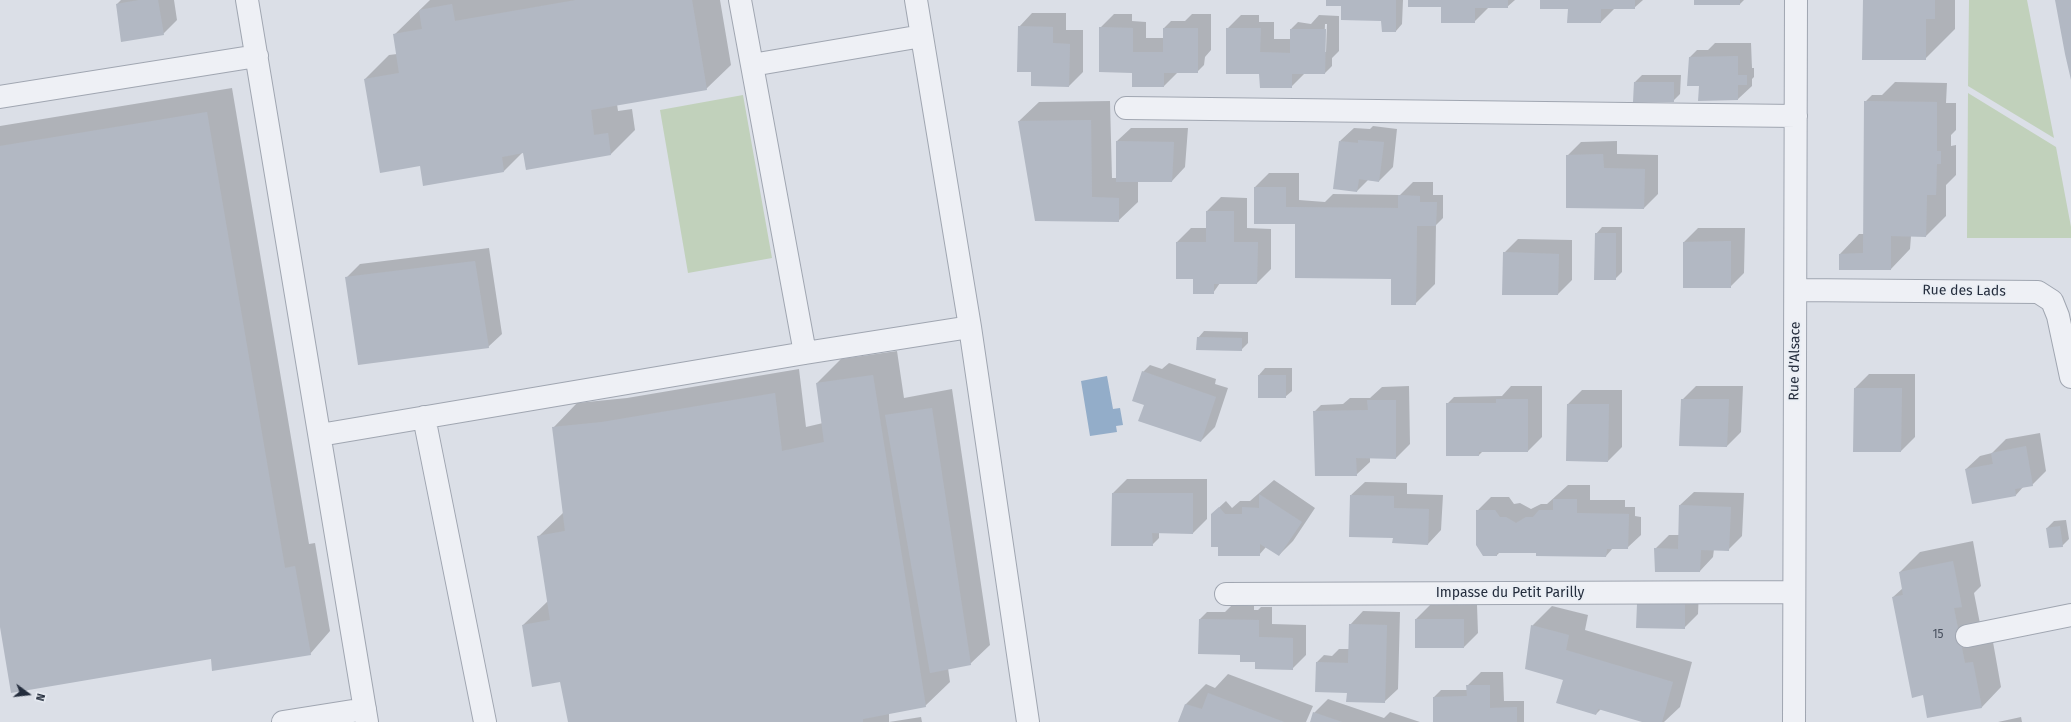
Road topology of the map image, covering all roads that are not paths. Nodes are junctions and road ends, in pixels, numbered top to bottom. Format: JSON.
{"nodes":[{"id":1,"x":247,"y":0,"type":"edge"},
{"id":2,"x":740,"y":0,"type":"edge"},
{"id":3,"x":916,"y":0,"type":"edge"},
{"id":4,"x":1796,"y":0,"type":"edge"},
{"id":5,"x":922,"y":36,"type":"junction"},
{"id":6,"x":256,"y":56,"type":"junction"},
{"id":7,"x":752,"y":65,"type":"junction"},
{"id":8,"x":0,"y":98,"type":"edge"},
{"id":9,"x":1126,"y":108,"type":"dead end"},
{"id":10,"x":1796,"y":116,"type":"junction"},
{"id":11,"x":1796,"y":290,"type":"junction"},
{"id":12,"x":970,"y":327,"type":"junction"},
{"id":13,"x":805,"y":353,"type":"junction"},
{"id":14,"x":2071,"y":377,"type":"edge"},
{"id":15,"x":424,"y":417,"type":"junction"},
{"id":16,"x":320,"y":434,"type":"junction"},
{"id":17,"x":1793,"y":592,"type":"junction"},
{"id":18,"x":1226,"y":594,"type":"dead end"},
{"id":19,"x":2071,"y":615,"type":"edge"},
{"id":20,"x":1967,"y":636,"type":"dead end"},
{"id":21,"x":366,"y":715,"type":"edge"},
{"id":22,"x":283,"y":722,"type":"edge"},
{"id":23,"x":485,"y":722,"type":"edge"},
{"id":24,"x":1028,"y":722,"type":"edge"},
{"id":25,"x":1794,"y":722,"type":"edge"}],
"edges":[{"from":1,"to":6,"type":"street"},
{"from":2,"to":7,"type":"street"},
{"from":3,"to":5,"type":"street"},
{"from":4,"to":10,"type":"street","name":"Rue d'Alsace"},
{"from":5,"to":7,"type":"street"},
{"from":5,"to":12,"type":"street"},
{"from":6,"to":8,"type":"street"},
{"from":6,"to":16,"type":"street"},
{"from":7,"to":13,"type":"street"},
{"from":9,"to":10,"type":"street"},
{"from":10,"to":11,"type":"street","name":"Rue d'Alsace"},
{"from":11,"to":14,"type":"street","name":"Rue des Lads"},
{"from":11,"to":17,"type":"street","name":"Rue d'Alsace"},
{"from":12,"to":13,"type":"street"},
{"from":12,"to":24,"type":"street"},
{"from":13,"to":15,"type":"street"},
{"from":15,"to":16,"type":"street"},
{"from":15,"to":23,"type":"street"},
{"from":16,"to":21,"type":"street"},
{"from":17,"to":18,"type":"street","name":"Impasse du Petit Parilly"},
{"from":17,"to":25,"type":"street","name":"Rue d'Alsace"},
{"from":19,"to":20,"type":"street"},
{"from":21,"to":22,"type":"street"}]}
